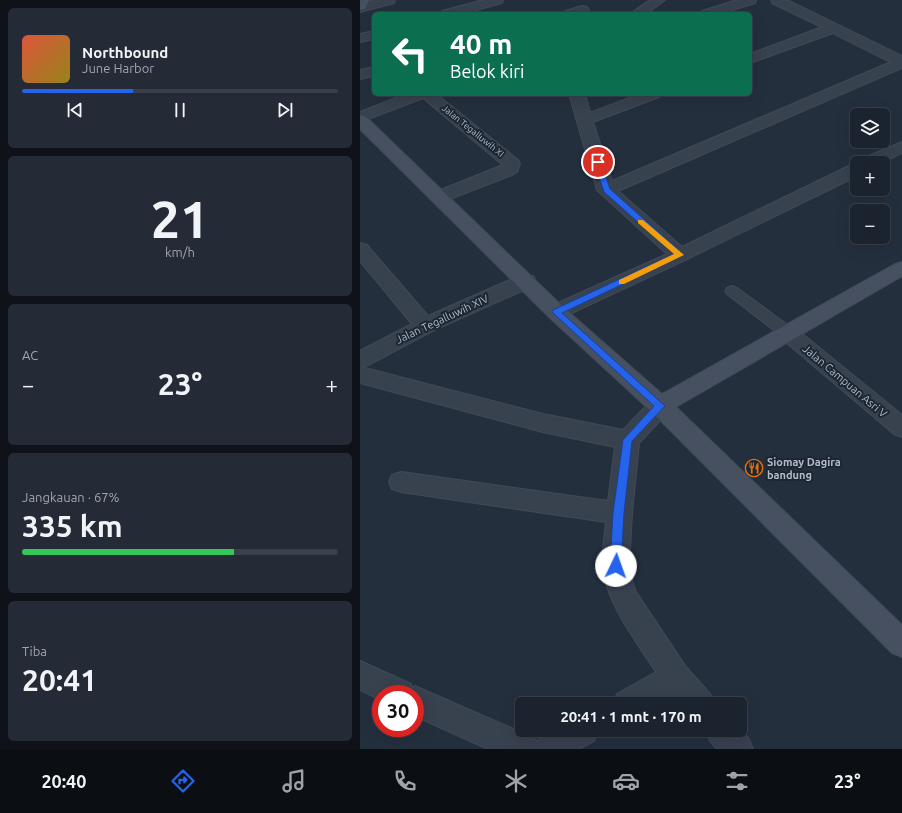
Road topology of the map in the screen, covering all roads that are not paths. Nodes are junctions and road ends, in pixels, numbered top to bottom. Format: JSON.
{"nodes":[{"id":1,"x":363,"y":0,"type":"edge"},
{"id":2,"x":389,"y":0,"type":"edge"},
{"id":3,"x":497,"y":0,"type":"edge"},
{"id":4,"x":660,"y":0,"type":"edge"},
{"id":5,"x":750,"y":0,"type":"edge"},
{"id":6,"x":778,"y":0,"type":"edge"},
{"id":7,"x":360,"y":7,"type":"edge"},
{"id":8,"x":454,"y":12,"type":"edge"},
{"id":9,"x":640,"y":12,"type":"edge"},
{"id":10,"x":714,"y":12,"type":"edge"},
{"id":11,"x":833,"y":28,"type":"junction"},
{"id":12,"x":372,"y":35,"type":"edge"},
{"id":13,"x":360,"y":38,"type":"edge"},
{"id":14,"x":752,"y":58,"type":"edge"},
{"id":15,"x":902,"y":62,"type":"edge"},
{"id":16,"x":372,"y":72,"type":"edge"},
{"id":17,"x":360,"y":75,"type":"edge"},
{"id":18,"x":415,"y":96,"type":"edge"},
{"id":19,"x":429,"y":96,"type":"edge"},
{"id":20,"x":578,"y":96,"type":"edge"},
{"id":21,"x":649,"y":96,"type":"edge"},
{"id":22,"x":360,"y":117,"type":"edge"},
{"id":23,"x":360,"y":120,"type":"edge"},
{"id":24,"x":585,"y":120,"type":"junction"},
{"id":25,"x":902,"y":147,"type":"edge"},
{"id":26,"x":883,"y":156,"type":"edge"},
{"id":27,"x":850,"y":171,"type":"edge"},
{"id":28,"x":606,"y":190,"type":"junction"},
{"id":29,"x":439,"y":197,"type":"junction"},
{"id":30,"x":360,"y":249,"type":"edge"},
{"id":31,"x":680,"y":255,"type":"junction"},
{"id":32,"x":902,"y":268,"type":"edge"},
{"id":33,"x":526,"y":281,"type":"junction"},
{"id":34,"x":732,"y":291,"type":"dead end"},
{"id":35,"x":556,"y":312,"type":"junction"},
{"id":36,"x":425,"y":326,"type":"junction"},
{"id":37,"x":788,"y":333,"type":"junction"},
{"id":38,"x":360,"y":360,"type":"edge"},
{"id":39,"x":360,"y":375,"type":"edge"},
{"id":40,"x":660,"y":406,"type":"junction"},
{"id":41,"x":902,"y":428,"type":"edge"},
{"id":42,"x":628,"y":440,"type":"junction"},
{"id":43,"x":401,"y":482,"type":"dead end"},
{"id":44,"x":619,"y":513,"type":"junction"},
{"id":45,"x":902,"y":644,"type":"edge"},
{"id":46,"x":360,"y":675,"type":"edge"},
{"id":47,"x":676,"y":677,"type":"junction"},
{"id":48,"x":381,"y":685,"type":"edge"},
{"id":49,"x":640,"y":697,"type":"edge"},
{"id":50,"x":693,"y":697,"type":"edge"},
{"id":51,"x":424,"y":705,"type":"edge"},
{"id":52,"x":570,"y":737,"type":"edge"},
{"id":53,"x":727,"y":737,"type":"edge"},
{"id":54,"x":523,"y":749,"type":"edge"},
{"id":55,"x":549,"y":749,"type":"edge"},
{"id":56,"x":737,"y":749,"type":"edge"}],
"edges":[{"from":1,"to":7,"type":"street"},
{"from":2,"to":7,"type":"street"},
{"from":3,"to":8,"type":"street"},
{"from":4,"to":9,"type":"street"},
{"from":5,"to":10,"type":"street"},
{"from":6,"to":11,"type":"street"},
{"from":11,"to":14,"type":"street"},
{"from":11,"to":15,"type":"street"},
{"from":12,"to":13,"type":"street"},
{"from":15,"to":28,"type":"street"},
{"from":16,"to":17,"type":"street"},
{"from":18,"to":22,"type":"street"},
{"from":19,"to":29,"type":"street","name":"Jalan Tegalluwih XI"},
{"from":20,"to":24,"type":"street"},
{"from":21,"to":24,"type":"street"},
{"from":23,"to":29,"type":"street"},
{"from":24,"to":28,"type":"street"},
{"from":25,"to":26,"type":"street"},
{"from":27,"to":31,"type":"street"},
{"from":28,"to":31,"type":"street"},
{"from":29,"to":33,"type":"street"},
{"from":30,"to":36,"type":"street"},
{"from":31,"to":35,"type":"street"},
{"from":32,"to":37,"type":"street"},
{"from":33,"to":35,"type":"street"},
{"from":33,"to":36,"type":"street","name":"Jalan Tegalluwih XIV"},
{"from":34,"to":37,"type":"lane"},
{"from":35,"to":40,"type":"street"},
{"from":36,"to":38,"type":"street","name":"Jalan Tegalluwih XIV"},
{"from":37,"to":40,"type":"street"},
{"from":37,"to":41,"type":"street","name":"Jalan Campuan Asri V"},
{"from":39,"to":42,"type":"street"},
{"from":40,"to":42,"type":"street"},
{"from":40,"to":45,"type":"street"},
{"from":42,"to":44,"type":"street"},
{"from":43,"to":44,"type":"street"},
{"from":44,"to":47,"type":"street"},
{"from":46,"to":48,"type":"street"},
{"from":47,"to":49,"type":"street"},
{"from":47,"to":50,"type":"street"},
{"from":51,"to":54,"type":"street"},
{"from":52,"to":55,"type":"street"},
{"from":53,"to":56,"type":"street"}]}
